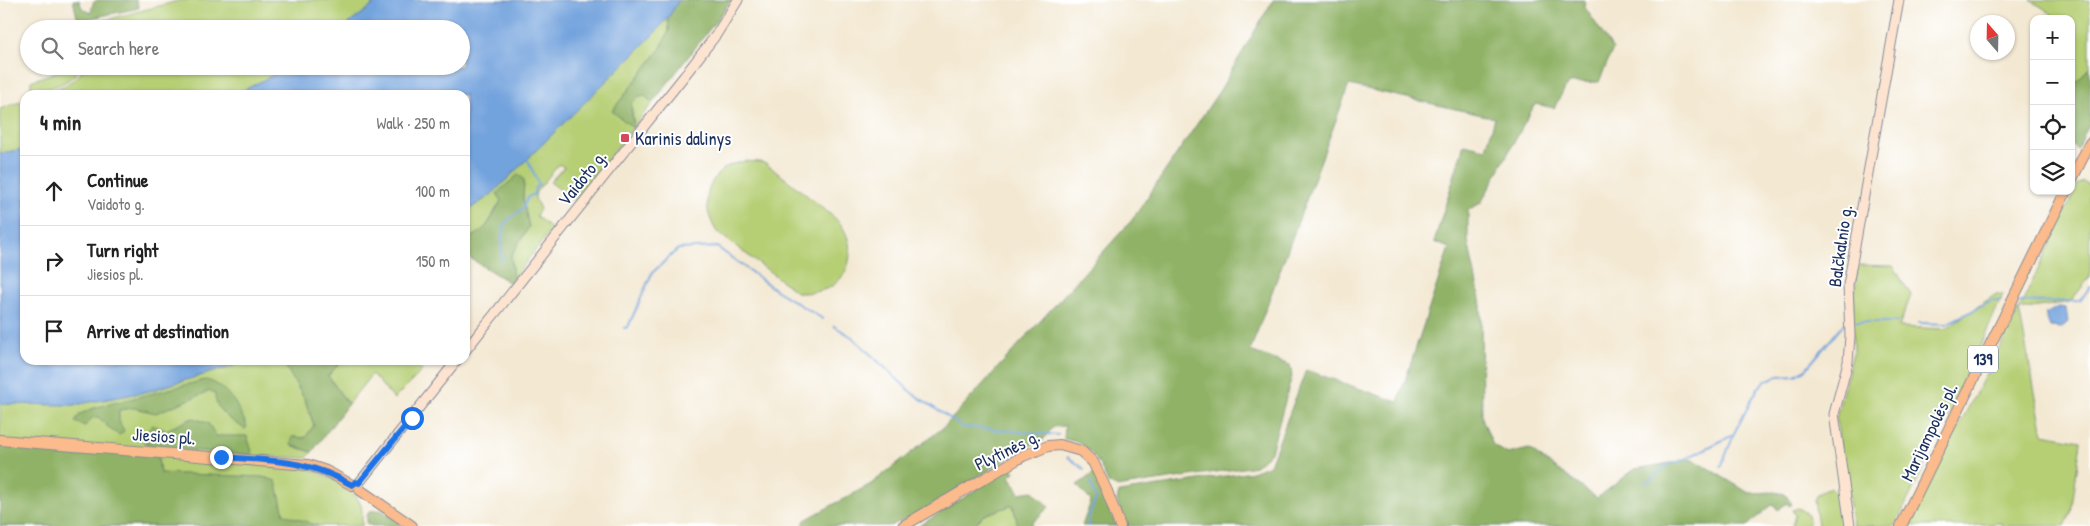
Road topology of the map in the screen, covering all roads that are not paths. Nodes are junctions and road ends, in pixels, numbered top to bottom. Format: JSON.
{"nodes":[{"id":1,"x":738,"y":0,"type":"edge"},
{"id":2,"x":1898,"y":0,"type":"edge"},
{"id":3,"x":2090,"y":143,"type":"edge"},
{"id":4,"x":2075,"y":173,"type":"edge"},
{"id":5,"x":2064,"y":195,"type":"edge"},
{"id":6,"x":470,"y":344,"type":"edge"},
{"id":7,"x":453,"y":365,"type":"edge"},
{"id":8,"x":0,"y":440,"type":"edge"},
{"id":9,"x":357,"y":486,"type":"junction"},
{"id":10,"x":412,"y":526,"type":"edge"},
{"id":11,"x":903,"y":526,"type":"edge"},
{"id":12,"x":1120,"y":526,"type":"edge"},
{"id":13,"x":1850,"y":526,"type":"edge"},
{"id":14,"x":1901,"y":526,"type":"edge"}],
"edges":[{"from":1,"to":6,"type":"main road","name":"Vaidoto g."},
{"from":2,"to":13,"type":"main road","name":"Balčkalnio g."},
{"from":3,"to":4,"type":"main road"},
{"from":5,"to":14,"type":"main road","name":"Marijampolės pl.","number":"139"},
{"from":7,"to":9,"type":"main road"},
{"from":8,"to":9,"type":"main road","name":"Jiesios pl."},
{"from":9,"to":10,"type":"main road"},
{"from":11,"to":12,"type":"main road","name":"Plytinės g."}]}
